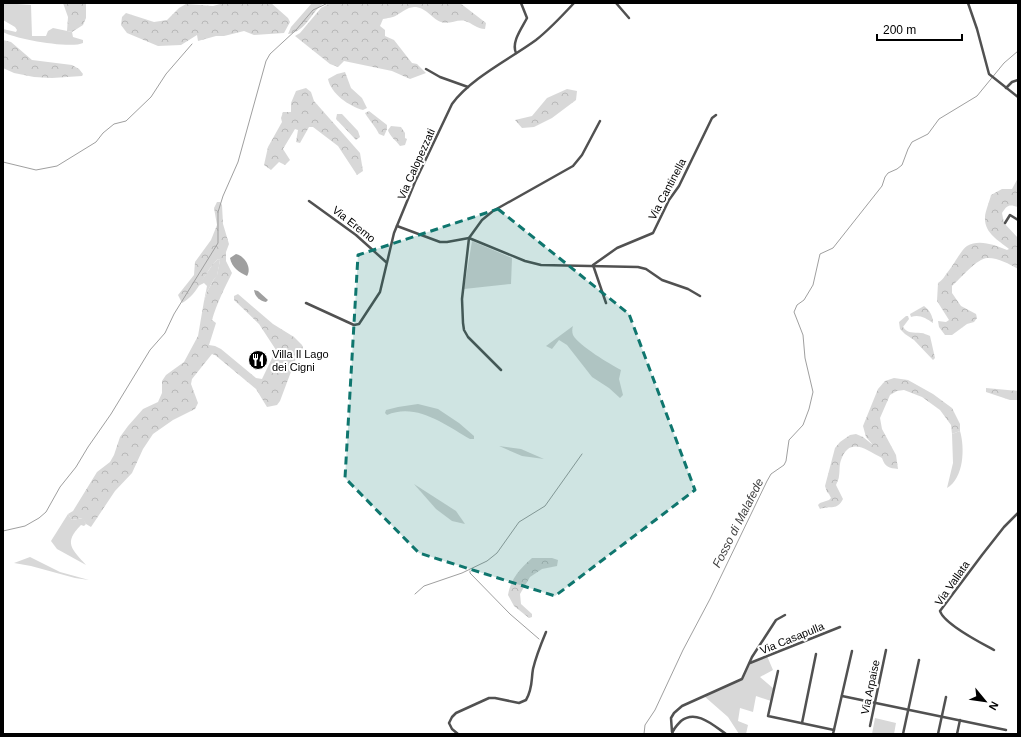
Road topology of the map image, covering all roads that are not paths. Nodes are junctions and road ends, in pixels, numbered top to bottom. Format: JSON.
{"nodes":[{"id":1,"x":521,"y":3,"type":"edge"},
{"id":2,"x":574,"y":3,"type":"edge"},
{"id":3,"x":616,"y":3,"type":"edge"},
{"id":4,"x":968,"y":3,"type":"edge"},
{"id":5,"x":629,"y":18,"type":"dead end"},
{"id":6,"x":516,"y":53,"type":"junction"},
{"id":7,"x":426,"y":69,"type":"dead end"},
{"id":8,"x":1018,"y":80,"type":"edge"},
{"id":9,"x":468,"y":88,"type":"junction"},
{"id":10,"x":1006,"y":88,"type":"junction"},
{"id":11,"x":1018,"y":97,"type":"edge"},
{"id":12,"x":716,"y":115,"type":"dead end"},
{"id":13,"x":600,"y":121,"type":"dead end"},
{"id":14,"x":309,"y":201,"type":"dead end"},
{"id":15,"x":1018,"y":220,"type":"edge"},
{"id":16,"x":1005,"y":223,"type":"dead end"},
{"id":17,"x":397,"y":226,"type":"junction"},
{"id":18,"x":469,"y":238,"type":"junction"},
{"id":19,"x":387,"y":263,"type":"junction"},
{"id":20,"x":593,"y":265,"type":"junction"},
{"id":21,"x":700,"y":296,"type":"dead end"},
{"id":22,"x":306,"y":303,"type":"dead end"},
{"id":23,"x":606,"y":303,"type":"dead end"},
{"id":24,"x":501,"y":370,"type":"dead end"},
{"id":25,"x":1018,"y":513,"type":"edge"},
{"id":26,"x":786,"y":615,"type":"dead end"},
{"id":27,"x":840,"y":627,"type":"dead end"},
{"id":28,"x":546,"y":632,"type":"dead end"},
{"id":29,"x":886,"y":650,"type":"dead end"},
{"id":30,"x":994,"y":650,"type":"dead end"},
{"id":31,"x":852,"y":651,"type":"dead end"},
{"id":32,"x":816,"y":654,"type":"dead end"},
{"id":33,"x":919,"y":660,"type":"dead end"},
{"id":34,"x":749,"y":663,"type":"junction"},
{"id":35,"x":778,"y":671,"type":"dead end"},
{"id":36,"x":842,"y":696,"type":"junction"},
{"id":37,"x":946,"y":697,"type":"dead end"},
{"id":38,"x":875,"y":703,"type":"junction"},
{"id":39,"x":908,"y":710,"type":"junction"},
{"id":40,"x":942,"y":717,"type":"junction"},
{"id":41,"x":960,"y":720,"type":"junction"},
{"id":42,"x":802,"y":723,"type":"junction"},
{"id":43,"x":870,"y":726,"type":"dead end"},
{"id":44,"x":834,"y":730,"type":"junction"},
{"id":45,"x":1006,"y":730,"type":"dead end"},
{"id":46,"x":672,"y":733,"type":"edge"},
{"id":47,"x":458,"y":734,"type":"edge"},
{"id":48,"x":726,"y":734,"type":"edge"},
{"id":49,"x":833,"y":734,"type":"edge"},
{"id":50,"x":903,"y":734,"type":"edge"},
{"id":51,"x":938,"y":734,"type":"edge"},
{"id":52,"x":957,"y":734,"type":"edge"}],
"edges":[{"from":1,"to":6,"type":"street"},
{"from":2,"to":6,"type":"street","name":"Via Calopezzati"},
{"from":3,"to":5,"type":"street"},
{"from":4,"to":10,"type":"street"},
{"from":6,"to":9,"type":"street","name":"Via Calopezzati"},
{"from":7,"to":9,"type":"street"},
{"from":8,"to":10,"type":"street"},
{"from":9,"to":17,"type":"street","name":"Via Calopezzati"},
{"from":10,"to":11,"type":"street"},
{"from":12,"to":20,"type":"street","name":"Via Cantinella"},
{"from":13,"to":18,"type":"street"},
{"from":14,"to":19,"type":"street","name":"Via Eremo"},
{"from":15,"to":16,"type":"street"},
{"from":17,"to":18,"type":"street"},
{"from":17,"to":19,"type":"street","name":"Via Calopezzati"},
{"from":18,"to":20,"type":"street"},
{"from":18,"to":24,"type":"street"},
{"from":19,"to":22,"type":"street","name":"Via Calopezzati"},
{"from":20,"to":21,"type":"street"},
{"from":20,"to":23,"type":"street"},
{"from":25,"to":30,"type":"street","name":"Via Vallata"},
{"from":26,"to":34,"type":"street","name":"Via Casapulla"},
{"from":27,"to":34,"type":"street","name":"Via Casapulla"},
{"from":28,"to":47,"type":"street"},
{"from":29,"to":38,"type":"street","name":"Via Arpaise"},
{"from":31,"to":36,"type":"street"},
{"from":32,"to":42,"type":"street"},
{"from":33,"to":39,"type":"street"},
{"from":34,"to":46,"type":"street","name":"Via Casapulla"},
{"from":35,"to":42,"type":"street"},
{"from":36,"to":38,"type":"street"},
{"from":36,"to":44,"type":"street"},
{"from":37,"to":40,"type":"street"},
{"from":38,"to":39,"type":"street"},
{"from":38,"to":43,"type":"street","name":"Via Arpaise"},
{"from":39,"to":40,"type":"street"},
{"from":39,"to":50,"type":"street"},
{"from":40,"to":41,"type":"street"},
{"from":40,"to":51,"type":"street"},
{"from":41,"to":45,"type":"street"},
{"from":41,"to":52,"type":"street"},
{"from":42,"to":44,"type":"street"},
{"from":44,"to":49,"type":"street"},
{"from":46,"to":48,"type":"street"}]}
